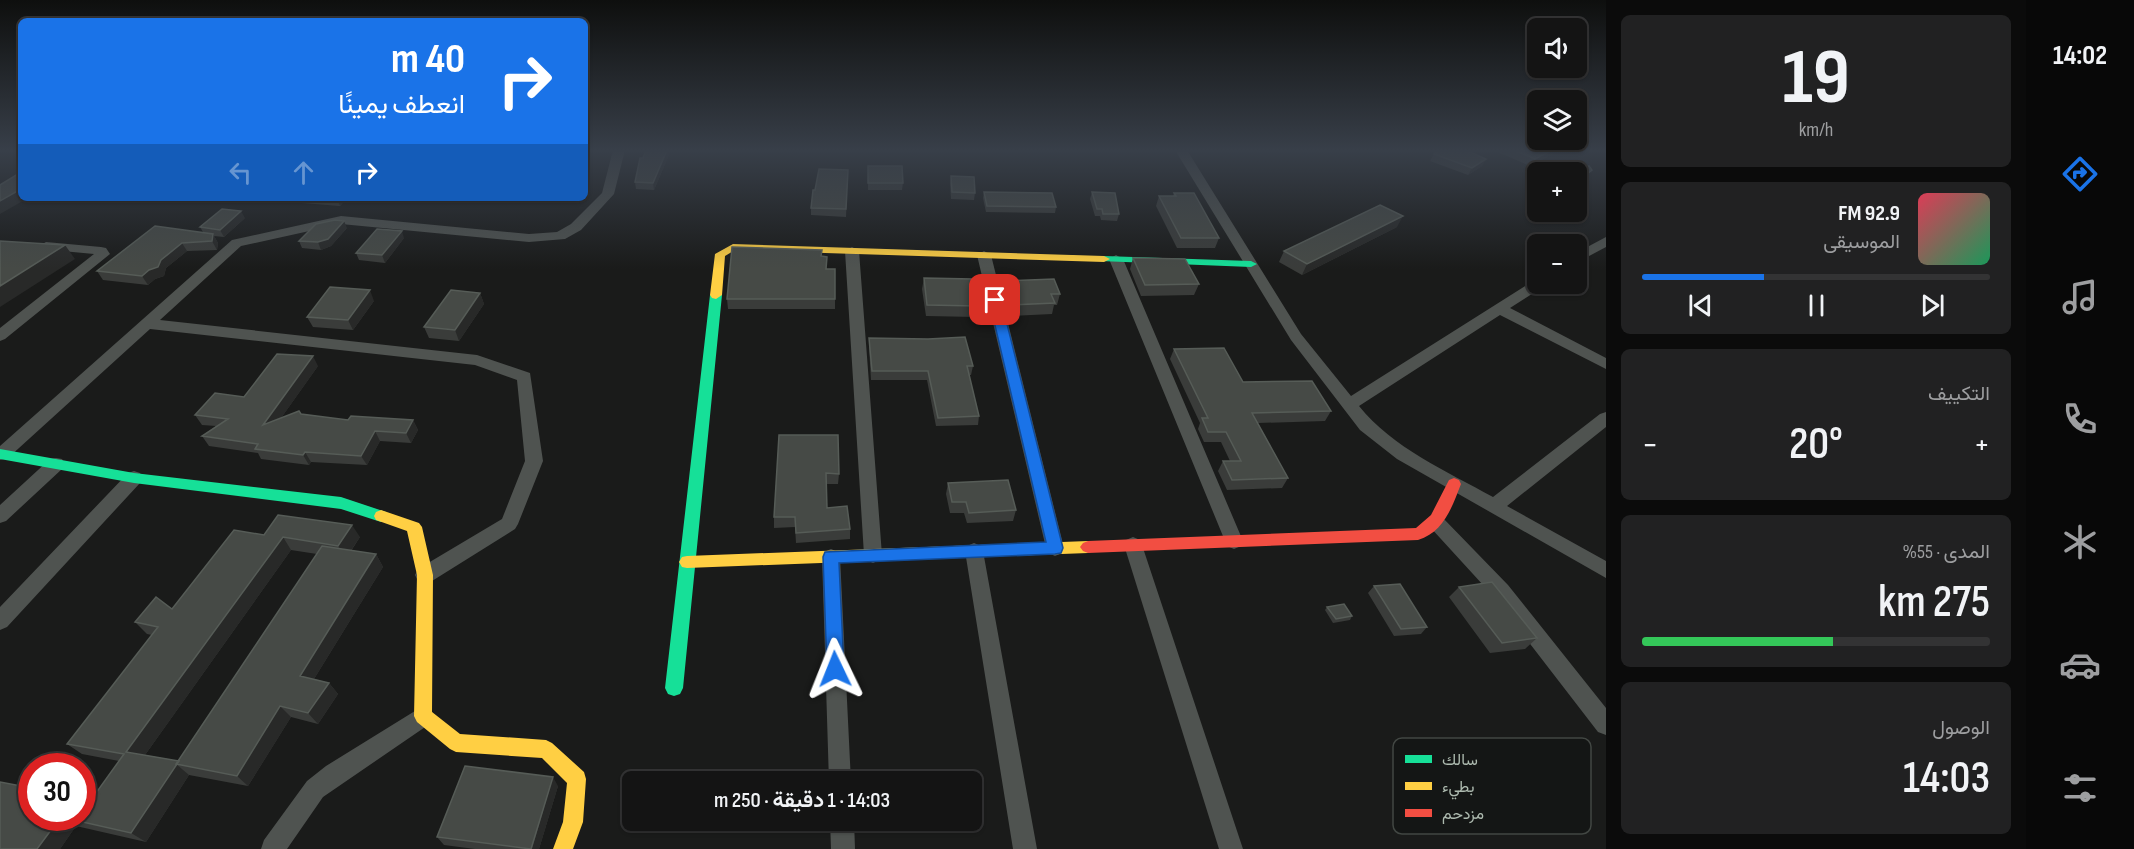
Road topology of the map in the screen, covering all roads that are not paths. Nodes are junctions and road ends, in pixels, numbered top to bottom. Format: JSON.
{"nodes":[{"id":1,"x":609,"y":190,"type":"edge"},
{"id":2,"x":1205,"y":190,"type":"edge"},
{"id":3,"x":1606,"y":241,"type":"edge"},
{"id":4,"x":34,"y":244,"type":"edge"},
{"id":5,"x":852,"y":251,"type":"junction"},
{"id":6,"x":1587,"y":252,"type":"edge"},
{"id":7,"x":984,"y":255,"type":"junction"},
{"id":8,"x":1116,"y":259,"type":"junction"},
{"id":9,"x":1251,"y":264,"type":"junction"},
{"id":10,"x":1527,"y":291,"type":"edge"},
{"id":11,"x":1499,"y":308,"type":"junction"},
{"id":12,"x":149,"y":324,"type":"junction"},
{"id":13,"x":0,"y":336,"type":"edge"},
{"id":14,"x":1606,"y":364,"type":"edge"},
{"id":15,"x":1348,"y":405,"type":"junction"},
{"id":16,"x":1606,"y":418,"type":"edge"},
{"id":17,"x":1,"y":454,"type":"edge"},
{"id":18,"x":56,"y":464,"type":"junction"},
{"id":19,"x":134,"y":477,"type":"junction"},
{"id":20,"x":1454,"y":484,"type":"junction"},
{"id":21,"x":1493,"y":507,"type":"junction"},
{"id":22,"x":0,"y":516,"type":"edge"},
{"id":23,"x":1436,"y":522,"type":"junction"},
{"id":24,"x":1234,"y":541,"type":"junction"},
{"id":25,"x":1133,"y":545,"type":"junction"},
{"id":26,"x":1055,"y":548,"type":"junction"},
{"id":27,"x":974,"y":551,"type":"junction"},
{"id":28,"x":873,"y":555,"type":"junction"},
{"id":29,"x":831,"y":557,"type":"junction"},
{"id":30,"x":687,"y":562,"type":"junction"},
{"id":31,"x":1606,"y":570,"type":"edge"},
{"id":32,"x":425,"y":575,"type":"junction"},
{"id":33,"x":0,"y":621,"type":"edge"},
{"id":34,"x":674,"y":688,"type":"dead end"},
{"id":35,"x":423,"y":716,"type":"junction"},
{"id":36,"x":1606,"y":725,"type":"edge"},
{"id":37,"x":840,"y":771,"type":"edge"},
{"id":38,"x":842,"y":831,"type":"edge"},
{"id":39,"x":273,"y":849,"type":"edge"},
{"id":40,"x":563,"y":849,"type":"edge"},
{"id":41,"x":843,"y":849,"type":"edge"},
{"id":42,"x":1025,"y":849,"type":"edge"},
{"id":43,"x":1232,"y":849,"type":"edge"}],
"edges":[{"from":1,"to":12,"type":"street"},
{"from":2,"to":9,"type":"street"},
{"from":3,"to":6,"type":"street"},
{"from":4,"to":13,"type":"street"},
{"from":5,"to":7,"type":"street"},
{"from":5,"to":28,"type":"street"},
{"from":5,"to":30,"type":"street"},
{"from":7,"to":8,"type":"street"},
{"from":7,"to":26,"type":"street"},
{"from":8,"to":9,"type":"street"},
{"from":8,"to":24,"type":"street"},
{"from":9,"to":15,"type":"street"},
{"from":10,"to":11,"type":"street"},
{"from":11,"to":14,"type":"street"},
{"from":11,"to":15,"type":"street"},
{"from":12,"to":17,"type":"street"},
{"from":12,"to":32,"type":"street"},
{"from":15,"to":20,"type":"street"},
{"from":16,"to":21,"type":"street"},
{"from":17,"to":18,"type":"street"},
{"from":18,"to":19,"type":"street"},
{"from":18,"to":22,"type":"street"},
{"from":19,"to":32,"type":"street"},
{"from":19,"to":33,"type":"street"},
{"from":20,"to":21,"type":"street"},
{"from":20,"to":23,"type":"street"},
{"from":21,"to":31,"type":"street"},
{"from":23,"to":24,"type":"street"},
{"from":23,"to":36,"type":"street"},
{"from":24,"to":25,"type":"street"},
{"from":25,"to":26,"type":"street"},
{"from":25,"to":43,"type":"street"},
{"from":26,"to":27,"type":"street"},
{"from":27,"to":28,"type":"street"},
{"from":27,"to":42,"type":"street"},
{"from":28,"to":29,"type":"street"},
{"from":29,"to":30,"type":"street"},
{"from":29,"to":37,"type":"street"},
{"from":30,"to":34,"type":"street"},
{"from":32,"to":35,"type":"street"},
{"from":35,"to":39,"type":"street"},
{"from":35,"to":40,"type":"street"},
{"from":38,"to":41,"type":"street"}]}
